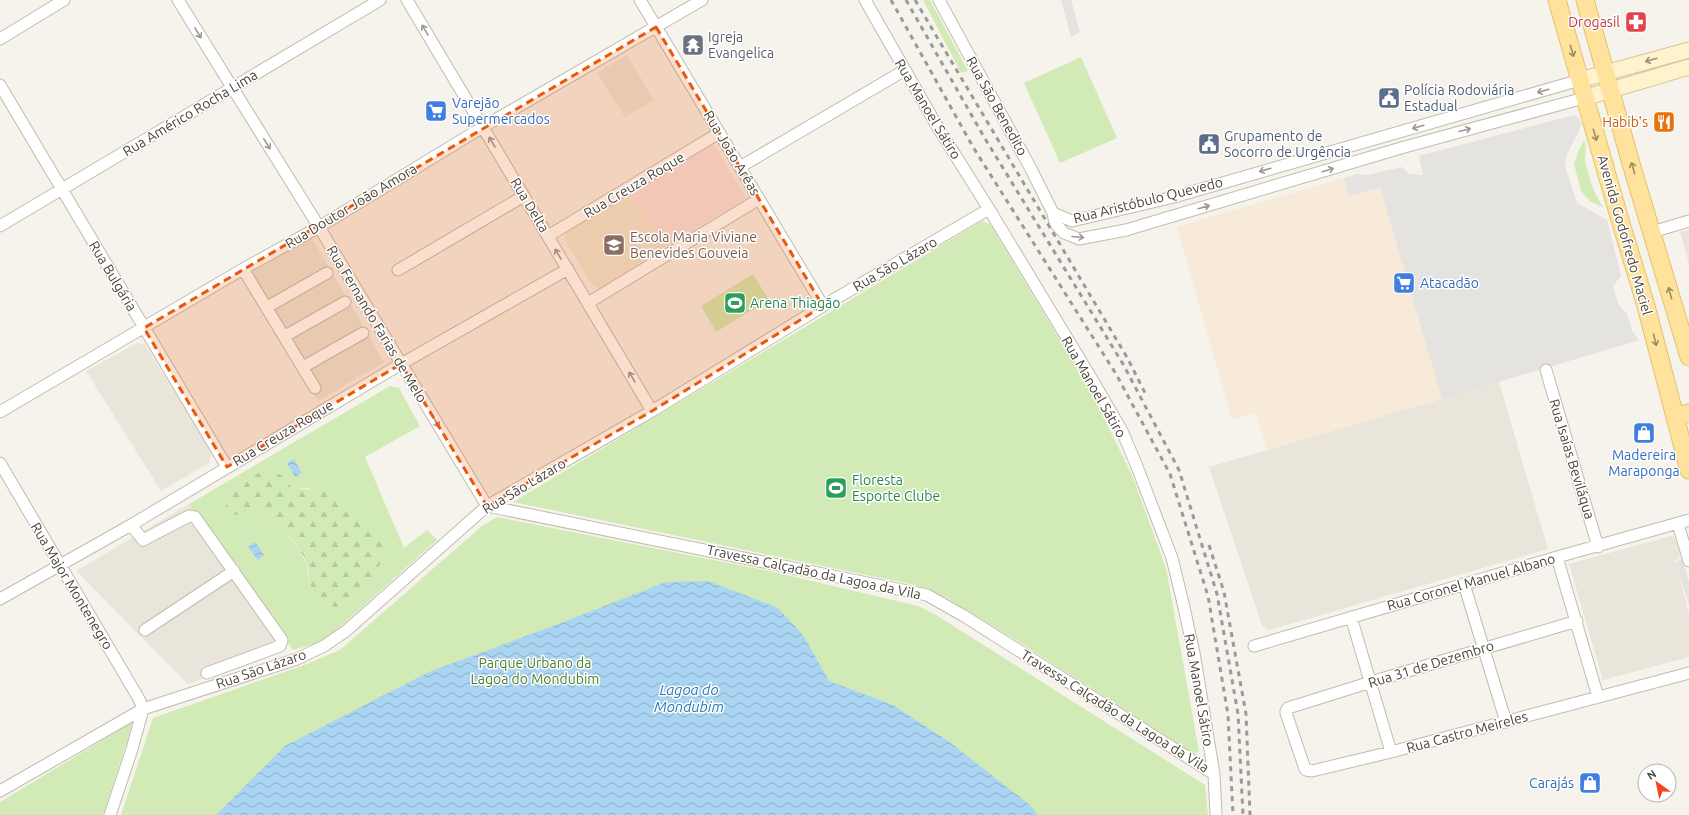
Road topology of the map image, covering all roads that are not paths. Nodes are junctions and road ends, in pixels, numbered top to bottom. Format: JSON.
{"nodes":[{"id":1,"x":64,"y":0,"type":"edge"},
{"id":2,"x":178,"y":0,"type":"edge"},
{"id":3,"x":380,"y":0,"type":"edge"},
{"id":4,"x":407,"y":0,"type":"edge"},
{"id":5,"x":640,"y":0,"type":"edge"},
{"id":6,"x":702,"y":0,"type":"edge"},
{"id":7,"x":864,"y":0,"type":"edge"},
{"id":8,"x":939,"y":0,"type":"edge"},
{"id":9,"x":1557,"y":0,"type":"edge"},
{"id":10,"x":1585,"y":0,"type":"edge"},
{"id":11,"x":656,"y":27,"type":"junction"},
{"id":12,"x":0,"y":39,"type":"edge"},
{"id":13,"x":1689,"y":50,"type":"edge"},
{"id":14,"x":1689,"y":67,"type":"edge"},
{"id":15,"x":905,"y":70,"type":"junction"},
{"id":16,"x":1607,"y":73,"type":"junction"},
{"id":17,"x":1580,"y":80,"type":"junction"},
{"id":18,"x":0,"y":85,"type":"edge"},
{"id":19,"x":232,"y":88,"type":"junction"},
{"id":20,"x":1611,"y":90,"type":"junction"},
{"id":21,"x":1584,"y":98,"type":"junction"},
{"id":22,"x":483,"y":127,"type":"junction"},
{"id":23,"x":719,"y":133,"type":"junction"},
{"id":24,"x":740,"y":167,"type":"junction"},
{"id":25,"x":62,"y":190,"type":"junction"},
{"id":26,"x":524,"y":196,"type":"junction"},
{"id":27,"x":1174,"y":197,"type":"junction"},
{"id":28,"x":759,"y":199,"type":"junction"},
{"id":29,"x":989,"y":209,"type":"junction"},
{"id":30,"x":1052,"y":212,"type":"junction"},
{"id":31,"x":1179,"y":214,"type":"junction"},
{"id":32,"x":1689,"y":221,"type":"edge"},
{"id":33,"x":0,"y":226,"type":"edge"},
{"id":34,"x":319,"y":227,"type":"junction"},
{"id":35,"x":1652,"y":232,"type":"junction"},
{"id":36,"x":548,"y":236,"type":"junction"},
{"id":37,"x":243,"y":269,"type":"junction"},
{"id":38,"x":568,"y":269,"type":"junction"},
{"id":39,"x":398,"y":270,"type":"dead end"},
{"id":40,"x":327,"y":273,"type":"dead end"},
{"id":41,"x":346,"y":302,"type":"dead end"},
{"id":42,"x":588,"y":303,"type":"junction"},
{"id":43,"x":823,"y":306,"type":"junction"},
{"id":44,"x":267,"y":307,"type":"junction"},
{"id":45,"x":144,"y":328,"type":"junction"},
{"id":46,"x":363,"y":333,"type":"dead end"},
{"id":47,"x":285,"y":336,"type":"junction"},
{"id":48,"x":1689,"y":357,"type":"edge"},
{"id":49,"x":401,"y":364,"type":"junction"},
{"id":50,"x":303,"y":367,"type":"junction"},
{"id":51,"x":1546,"y":370,"type":"dead end"},
{"id":52,"x":315,"y":388,"type":"dead end"},
{"id":53,"x":652,"y":411,"type":"junction"},
{"id":54,"x":0,"y":412,"type":"edge"},
{"id":55,"x":1682,"y":414,"type":"edge"},
{"id":56,"x":1686,"y":444,"type":"edge"},
{"id":57,"x":0,"y":463,"type":"edge"},
{"id":58,"x":227,"y":467,"type":"junction"},
{"id":59,"x":1689,"y":470,"type":"edge"},
{"id":60,"x":487,"y":506,"type":"junction"},
{"id":61,"x":1684,"y":522,"type":"edge"},
{"id":62,"x":131,"y":525,"type":"junction"},
{"id":63,"x":1598,"y":547,"type":"junction"},
{"id":64,"x":1557,"y":557,"type":"junction"},
{"id":65,"x":1689,"y":561,"type":"edge"},
{"id":66,"x":59,"y":564,"type":"junction"},
{"id":67,"x":234,"y":571,"type":"junction"},
{"id":68,"x":1464,"y":584,"type":"junction"},
{"id":69,"x":0,"y":599,"type":"edge"},
{"id":70,"x":1351,"y":617,"type":"junction"},
{"id":71,"x":1577,"y":621,"type":"junction"},
{"id":72,"x":145,"y":630,"type":"dead end"},
{"id":73,"x":1254,"y":646,"type":"dead end"},
{"id":74,"x":1484,"y":647,"type":"junction"},
{"id":75,"x":207,"y":673,"type":"dead end"},
{"id":76,"x":1689,"y":673,"type":"edge"},
{"id":77,"x":1371,"y":682,"type":"junction"},
{"id":78,"x":1598,"y":697,"type":"junction"},
{"id":79,"x":143,"y":709,"type":"junction"},
{"id":80,"x":1286,"y":709,"type":"joint"},
{"id":81,"x":1506,"y":722,"type":"junction"},
{"id":82,"x":1391,"y":752,"type":"junction"},
{"id":83,"x":1214,"y":774,"type":"junction"},
{"id":84,"x":0,"y":791,"type":"edge"},
{"id":85,"x":110,"y":815,"type":"edge"},
{"id":86,"x":1216,"y":815,"type":"edge"}],
"edges":[{"from":1,"to":12,"type":"street"},
{"from":2,"to":19,"type":"street","name":"Rua Fernando Farias de Melo","one_way":true},
{"from":3,"to":19,"type":"street","name":"Rua Américo Rocha Lima"},
{"from":22,"to":4,"type":"street","name":"Rua Delta","one_way":true},
{"from":5,"to":11,"type":"street","name":"Rua João Arêas"},
{"from":6,"to":11,"type":"street","name":"Rua Doutor João Amora"},
{"from":7,"to":15,"type":"street","name":"Rua Manoel Sátiro"},
{"from":8,"to":30,"type":"street","name":"Rua São Benedito"},
{"from":9,"to":17,"type":"main road","name":"Avenida Godofredo Maciel","one_way":true},
{"from":10,"to":16,"type":"main road","name":"Avenida Godofredo Maciel"},
{"from":11,"to":22,"type":"street","name":"Rua Doutor João Amora"},
{"from":11,"to":23,"type":"street","name":"Rua João Arêas"},
{"from":13,"to":16,"type":"main road","one_way":true},
{"from":14,"to":20,"type":"main road"},
{"from":15,"to":24,"type":"street"},
{"from":15,"to":29,"type":"street","name":"Rua Manoel Sátiro"},
{"from":16,"to":17,"type":"main road"},
{"from":16,"to":20,"type":"main road","name":"Avenida Godofredo Maciel"},
{"from":17,"to":21,"type":"main road","name":"Avenida Godofredo Maciel"},
{"from":17,"to":27,"type":"street","name":"Rua Aristóbulo Quevedo","one_way":true},
{"from":18,"to":25,"type":"street","name":"Rua Bulgária"},
{"from":19,"to":25,"type":"street","name":"Rua Américo Rocha Lima"},
{"from":19,"to":34,"type":"street","name":"Rua Fernando Farias de Melo","one_way":true},
{"from":20,"to":21,"type":"main road"},
{"from":35,"to":20,"type":"main road","name":"Avenida Godofredo Maciel","one_way":true},
{"from":31,"to":21,"type":"street","name":"Rua Aristóbulo Quevedo","one_way":true},
{"from":21,"to":55,"type":"main road","name":"Avenida Godofredo Maciel","one_way":true},
{"from":26,"to":22,"type":"street","name":"Rua Delta","one_way":true},
{"from":22,"to":34,"type":"street","name":"Rua Doutor João Amora"},
{"from":23,"to":24,"type":"street","name":"Rua João Arêas"},
{"from":23,"to":36,"type":"street","name":"Rua Creuza Roque"},
{"from":24,"to":28,"type":"street","name":"Rua João Arêas"},
{"from":25,"to":33,"type":"street","name":"Rua Américo Rocha Lima"},
{"from":25,"to":45,"type":"street","name":"Rua Bulgária"},
{"from":26,"to":36,"type":"street","name":"Rua Delta"},
{"from":26,"to":39,"type":"street"},
{"from":27,"to":30,"type":"street","name":"Rua Aristóbulo Quevedo"},
{"from":27,"to":31,"type":"street"},
{"from":28,"to":42,"type":"street"},
{"from":28,"to":43,"type":"street","name":"Rua João Arêas"},
{"from":29,"to":43,"type":"street","name":"Rua São Lázaro"},
{"from":29,"to":83,"type":"street","name":"Rua Manoel Sátiro"},
{"from":30,"to":31,"type":"street","name":"Rua Aristóbulo Quevedo","one_way":true},
{"from":32,"to":35,"type":"street"},
{"from":34,"to":37,"type":"street","name":"Rua Doutor João Amora"},
{"from":34,"to":49,"type":"street","name":"Rua Fernando Farias de Melo"},
{"from":48,"to":35,"type":"main road","name":"Avenida Godofredo Maciel","one_way":true},
{"from":38,"to":36,"type":"street","name":"Rua Delta","one_way":true},
{"from":37,"to":44,"type":"street"},
{"from":37,"to":45,"type":"street","name":"Rua Doutor João Amora"},
{"from":38,"to":42,"type":"street","name":"Rua Delta"},
{"from":38,"to":49,"type":"street","name":"Rua Creuza Roque"},
{"from":40,"to":44,"type":"street"},
{"from":41,"to":47,"type":"street"},
{"from":53,"to":42,"type":"street","name":"Rua Delta","one_way":true},
{"from":43,"to":53,"type":"street","name":"Rua São Lázaro"},
{"from":44,"to":47,"type":"street"},
{"from":45,"to":54,"type":"street","name":"Rua Doutor João Amora"},
{"from":45,"to":58,"type":"street","name":"Rua Bulgária"},
{"from":46,"to":50,"type":"street"},
{"from":47,"to":50,"type":"street"},
{"from":49,"to":58,"type":"street","name":"Rua Creuza Roque"},
{"from":49,"to":60,"type":"street","name":"Rua Fernando Farias de Melo","one_way":true},
{"from":50,"to":52,"type":"street"},
{"from":51,"to":63,"type":"street","name":"Rua Isaías Beviláqua"},
{"from":53,"to":60,"type":"street","name":"Rua São Lázaro"},
{"from":55,"to":56,"type":"main road","name":"Avenida Godofredo Maciel"},
{"from":56,"to":59,"type":"main road","name":"Avenida Godofredo Maciel"},
{"from":57,"to":66,"type":"street","name":"Rua Major Montenegro"},
{"from":58,"to":62,"type":"street","name":"Rua Creuza Roque"},
{"from":60,"to":79,"type":"street","name":"Rua São Lázaro"},
{"from":60,"to":83,"type":"street","name":"Travessa Calçadão da Lagoa da Vila"},
{"from":61,"to":63,"type":"street","name":"Rua Coronel Manuel Albano"},
{"from":61,"to":65,"type":"street"},
{"from":62,"to":66,"type":"street","name":"Rua Creuza Roque"},
{"from":62,"to":67,"type":"street"},
{"from":63,"to":64,"type":"street","name":"Rua Coronel Manuel Albano"},
{"from":64,"to":68,"type":"street","name":"Rua Coronel Manuel Albano"},
{"from":64,"to":71,"type":"street"},
{"from":66,"to":69,"type":"street","name":"Rua Creuza Roque"},
{"from":66,"to":79,"type":"street","name":"Rua Major Montenegro"},
{"from":67,"to":72,"type":"street"},
{"from":67,"to":75,"type":"street"},
{"from":68,"to":70,"type":"street","name":"Rua Coronel Manuel Albano"},
{"from":68,"to":74,"type":"street"},
{"from":70,"to":73,"type":"street","name":"Rua Coronel Manuel Albano"},
{"from":70,"to":77,"type":"street"},
{"from":71,"to":74,"type":"street","name":"Rua 31 de Dezembro"},
{"from":71,"to":78,"type":"street"},
{"from":74,"to":77,"type":"street","name":"Rua 31 de Dezembro"},
{"from":74,"to":81,"type":"street"},
{"from":76,"to":78,"type":"street","name":"Rua Castro Meireles"},
{"from":77,"to":80,"type":"street","name":"Rua 31 de Dezembro"},
{"from":77,"to":82,"type":"street"},
{"from":78,"to":81,"type":"street","name":"Rua Castro Meireles"},
{"from":79,"to":84,"type":"street","name":"Rua São Lázaro"},
{"from":79,"to":85,"type":"street"},
{"from":80,"to":82,"type":"street","name":"Rua Castro Meireles"},
{"from":81,"to":82,"type":"street","name":"Rua Castro Meireles"},
{"from":83,"to":86,"type":"street","name":"Rua Manoel Sátiro"}]}
